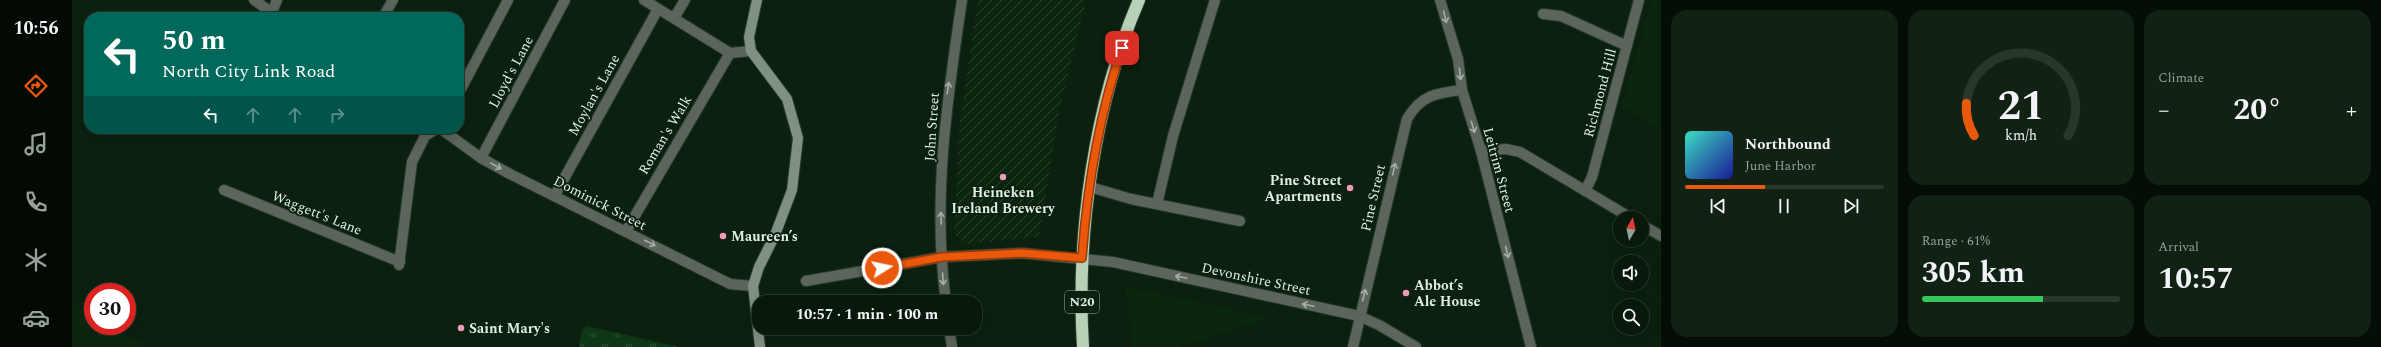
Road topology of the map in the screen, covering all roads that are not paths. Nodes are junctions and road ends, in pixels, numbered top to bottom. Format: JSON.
{"nodes":[{"id":1,"x":254,"y":0,"type":"edge"},
{"id":2,"x":277,"y":0,"type":"edge"},
{"id":3,"x":393,"y":0,"type":"edge"},
{"id":4,"x":508,"y":0,"type":"edge"},
{"id":5,"x":565,"y":0,"type":"edge"},
{"id":6,"x":644,"y":0,"type":"edge"},
{"id":7,"x":685,"y":0,"type":"edge"},
{"id":8,"x":758,"y":0,"type":"edge"},
{"id":9,"x":962,"y":0,"type":"edge"},
{"id":10,"x":1139,"y":0,"type":"edge"},
{"id":11,"x":1215,"y":0,"type":"edge"},
{"id":12,"x":1440,"y":0,"type":"edge"},
{"id":13,"x":1639,"y":0,"type":"edge"},
{"id":14,"x":658,"y":9,"type":"junction"},
{"id":15,"x":271,"y":12,"type":"edge"},
{"id":16,"x":275,"y":12,"type":"edge"},
{"id":17,"x":386,"y":12,"type":"edge"},
{"id":18,"x":1544,"y":14,"type":"dead end"},
{"id":19,"x":674,"y":18,"type":"junction"},
{"id":20,"x":1627,"y":46,"type":"junction"},
{"id":21,"x":751,"y":51,"type":"junction"},
{"id":22,"x":730,"y":54,"type":"junction"},
{"id":23,"x":464,"y":83,"type":"edge"},
{"id":24,"x":1462,"y":90,"type":"junction"},
{"id":25,"x":428,"y":134,"type":"edge"},
{"id":26,"x":448,"y":134,"type":"edge"},
{"id":27,"x":1481,"y":151,"type":"junction"},
{"id":28,"x":481,"y":158,"type":"junction"},
{"id":29,"x":1090,"y":187,"type":"junction"},
{"id":30,"x":224,"y":190,"type":"dead end"},
{"id":31,"x":1584,"y":191,"type":"junction"},
{"id":32,"x":555,"y":196,"type":"junction"},
{"id":33,"x":1158,"y":204,"type":"junction"},
{"id":34,"x":1619,"y":211,"type":"edge"},
{"id":35,"x":1240,"y":221,"type":"dead end"},
{"id":36,"x":1649,"y":229,"type":"edge"},
{"id":37,"x":626,"y":231,"type":"junction"},
{"id":38,"x":1661,"y":236,"type":"edge"},
{"id":39,"x":942,"y":257,"type":"junction"},
{"id":40,"x":1082,"y":258,"type":"junction"},
{"id":41,"x":806,"y":281,"type":"dead end"},
{"id":42,"x":753,"y":286,"type":"junction"},
{"id":43,"x":945,"y":295,"type":"edge"},
{"id":44,"x":1359,"y":316,"type":"junction"},
{"id":45,"x":950,"y":335,"type":"edge"},
{"id":46,"x":760,"y":347,"type":"edge"},
{"id":47,"x":952,"y":347,"type":"edge"},
{"id":48,"x":1083,"y":347,"type":"edge"},
{"id":49,"x":1353,"y":347,"type":"edge"},
{"id":50,"x":1416,"y":347,"type":"edge"},
{"id":51,"x":1530,"y":347,"type":"edge"}],
"edges":[{"from":1,"to":15,"type":"street"},
{"from":2,"to":16,"type":"street"},
{"from":3,"to":17,"type":"street"},
{"from":4,"to":23,"type":"street"},
{"from":5,"to":28,"type":"street","name":"Lloyd's Lane"},
{"from":6,"to":14,"type":"street"},
{"from":7,"to":19,"type":"street"},
{"from":8,"to":21,"type":"street"},
{"from":39,"to":9,"type":"street","name":"John Street","one_way":true},
{"from":10,"to":29,"type":"highway","number":"N20"},
{"from":11,"to":33,"type":"street"},
{"from":12,"to":24,"type":"street","name":"Leitrim Street","one_way":true},
{"from":13,"to":20,"type":"street","name":"Richmond Hill"},
{"from":14,"to":19,"type":"street"},
{"from":14,"to":32,"type":"street","name":"Moylan's Lane"},
{"from":18,"to":20,"type":"street"},
{"from":19,"to":22,"type":"street"},
{"from":20,"to":31,"type":"street","name":"Richmond Hill"},
{"from":21,"to":22,"type":"street"},
{"from":21,"to":42,"type":"street"},
{"from":22,"to":37,"type":"street","name":"Roman's Walk"},
{"from":24,"to":27,"type":"street","name":"Leitrim Street","one_way":true},
{"from":44,"to":24,"type":"street","name":"Pine Street","one_way":true},
{"from":25,"to":30,"type":"street","name":"Waggett's Lane"},
{"from":26,"to":28,"type":"street","name":"Dominick Street"},
{"from":27,"to":31,"type":"street"},
{"from":27,"to":51,"type":"street","name":"Leitrim Street","one_way":true},
{"from":28,"to":32,"type":"street","name":"Dominick Street","one_way":true},
{"from":29,"to":33,"type":"street"},
{"from":29,"to":40,"type":"highway","number":"N20"},
{"from":31,"to":34,"type":"street"},
{"from":32,"to":37,"type":"street","name":"Dominick Street"},
{"from":33,"to":35,"type":"street"},
{"from":36,"to":38,"type":"street"},
{"from":37,"to":42,"type":"street","name":"Dominick Street","one_way":true},
{"from":39,"to":40,"type":"street","name":"Devonshire Street"},
{"from":39,"to":41,"type":"street","name":"Devonshire Street"},
{"from":39,"to":43,"type":"street","name":"John Street","one_way":true},
{"from":44,"to":40,"type":"street","name":"Devonshire Street","one_way":true},
{"from":40,"to":48,"type":"highway","number":"N20"},
{"from":42,"to":46,"type":"street"},
{"from":44,"to":49,"type":"street","name":"Pine Street"},
{"from":44,"to":50,"type":"street","name":"Devonshire Street"},
{"from":45,"to":47,"type":"street"}]}
